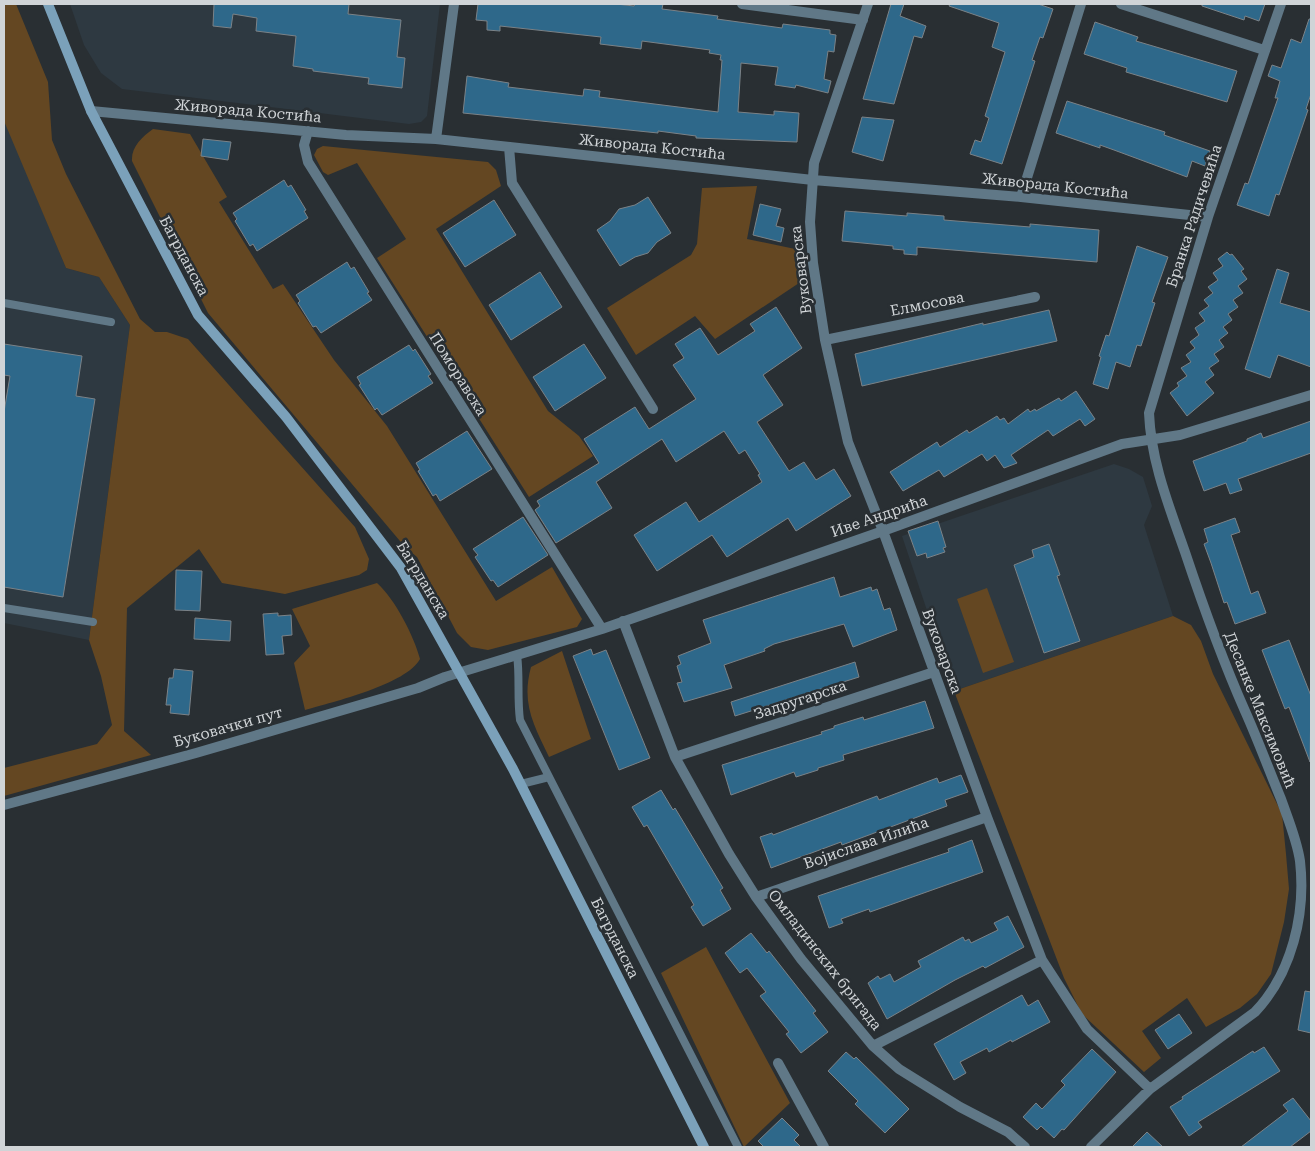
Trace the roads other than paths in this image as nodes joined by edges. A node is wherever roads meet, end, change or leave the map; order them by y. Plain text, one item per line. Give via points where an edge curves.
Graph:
1 (48, 4) edge
2 (454, 4) edge
3 (742, 4) edge
4 (868, 4) edge
5 (1081, 4) edge
6 (1121, 4) edge
7 (1281, 4) edge
8 (863, 20) junction
9 (1264, 50) junction
10 (91, 111) junction
11 (308, 131) junction
12 (436, 139) junction
13 (510, 147) junction
14 (813, 180) junction
15 (1021, 198) junction
16 (1208, 217) junction
17 (1035, 297) dead end
18 (4, 303) edge
19 (111, 322) dead end
20 (825, 340) junction
21 (1311, 395) edge
22 (653, 409) dead end
23 (1150, 441) junction
24 (883, 531) junction
25 (4, 608) edge
26 (623, 620) junction
27 (93, 622) dead end
28 (602, 629) junction
29 (517, 654) junction
30 (934, 672) junction
31 (459, 673) junction
32 (675, 757) junction
33 (549, 777) junction
34 (521, 784) junction
35 (4, 805) edge
36 (987, 817) junction
37 (756, 897) junction
38 (1042, 960) junction
39 (874, 1046) junction
40 (778, 1063) dead end
41 (1150, 1089) junction
42 (704, 1147) edge
43 (738, 1147) edge
44 (824, 1147) edge
45 (1025, 1147) edge
46 (1091, 1147) edge

1 - 10 main road, Багрданска
2 - 12 street
3 - 8 street
4 - 8 street, Вуковарска
5 - 15 street
6 - 9 street
7 - 9 street, Бранка Радичевића
8 - 14 street, Вуковарска via 814,163
9 - 16 street, Бранка Радичевића
10 - 11 street, Живорада Костића
10 - 31 main road, Багрданска via 198,314 286,417 395,558
11 - 12 street, Живорада Костића
11 - 28 street, Поморавска via 304,145 308,162
12 - 13 street, Живорада Костића
13 - 14 street, Живорада Костића
13 - 22 street via 512,183
14 - 15 street, Живорада Костића
14 - 20 street, Вуковарска via 810,222 813,263
15 - 16 street, Живорада Костића
16 - 23 street, Бранка Радичевића via 1148,413
17 - 20 street, Елмосова
18 - 19 lane
20 - 24 street, Вуковарска via 848,442
21 - 23 street, Иве Андрића
23 - 24 street, Иве Андрића via 1122,444
23 - 41 street, Десанке Максимовић via 1220,653 1260,744 1292,829 1300,860 1300,892 1298,924 1291,952 1266,1000 1255,1012
24 - 26 street, Иве Андрића
24 - 30 street, Вуковарска
25 - 27 lane
26 - 28 street, Иве Андрића
26 - 32 street, Омладинских бригада
28 - 29 street, Иве Андрића
29 - 31 street, Иве Андрића
29 - 33 lane via 520,720
30 - 32 street, Задругарска
30 - 36 street, Вуковарска
31 - 34 main road, Багрданска
31 - 35 street, Буковачки пут via 196,753
32 - 37 street, Омладинских бригада
33 - 34 lane
33 - 43 lane
34 - 42 main road, Багрданска
36 - 37 street, Војислава Илића
36 - 38 street, Вуковарска
37 - 39 street, Омладинских бригада via 801,959
38 - 39 street
38 - 41 street, Вуковарска via 1087,1029
39 - 45 street, Омладинских бригада via 900,1068 960,1107 1008,1132
40 - 44 street
41 - 46 street, Десанке Максимовић

